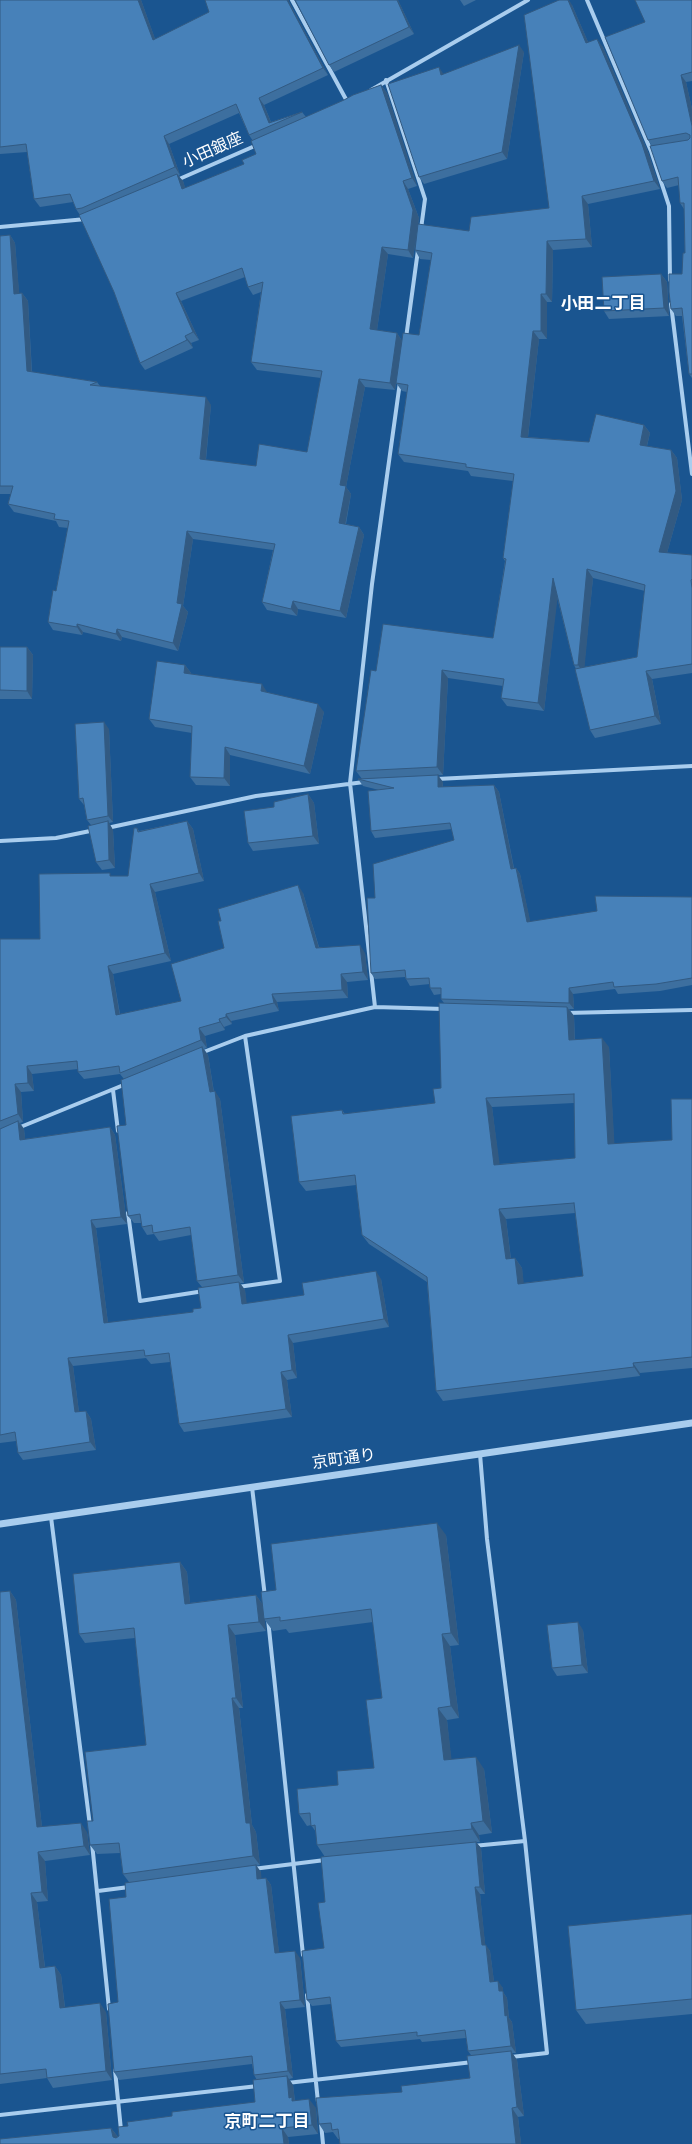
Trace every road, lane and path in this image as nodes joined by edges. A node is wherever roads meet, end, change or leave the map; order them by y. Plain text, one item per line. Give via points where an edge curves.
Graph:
1 (292, 0) edge
2 (528, 0) edge
3 (587, 0) edge
4 (386, 80) junction
5 (367, 92) edge
6 (355, 101) edge
7 (348, 105) junction
8 (341, 108) edge
9 (261, 143) edge
10 (658, 150) edge
11 (651, 151) junction
12 (174, 181) edge
13 (88, 219) edge
14 (0, 227) edge
15 (420, 238) edge
16 (419, 246) edge
17 (670, 285) edge
18 (671, 300) edge
19 (406, 340) edge
20 (401, 379) edge
21 (692, 474) edge
22 (692, 766) edge
23 (429, 779) edge
24 (366, 782) edge
25 (350, 783) junction
26 (0, 841) edge
27 (375, 1007) junction
28 (452, 1010) edge
29 (692, 1010) edge
30 (557, 1012) edge
31 (245, 1036) junction
32 (194, 1056) edge
33 (130, 1082) edge
34 (113, 1090) junction
35 (14, 1130) edge
36 (119, 1136) edge
37 (128, 1207) edge
38 (233, 1287) edge
39 (210, 1291) edge
40 (692, 1423) edge
41 (480, 1454) junction
42 (252, 1487) junction
43 (52, 1517) junction
44 (0, 1524) edge
45 (266, 1603) edge
46 (267, 1611) edge
47 (90, 1828) edge
48 (91, 1836) edge
49 (525, 1841) junction
50 (471, 1846) edge
51 (332, 1859) edge
52 (294, 1864) junction
53 (247, 1870) edge
54 (137, 1885) edge
55 (98, 1891) junction
56 (304, 1964) edge
57 (306, 1987) edge
58 (110, 2015) edge
59 (509, 2057) edge
60 (479, 2061) edge
61 (114, 2062) edge
62 (316, 2080) junction
63 (284, 2083) edge
64 (260, 2086) edge
65 (118, 2100) junction
66 (319, 2108) edge
67 (0, 2115) edge
68 (320, 2115) edge
69 (121, 2137) edge
70 (323, 2144) edge

1 - 7 street
2 - 4 street
3 - 11 street
4 - 5 street
4 - 15 street via 425,199
6 - 7 street
7 - 8 street
9 - 12 street, 小田銀座
10 - 11 street
11 - 17 street via 669,206
13 - 14 street
16 - 19 street
18 - 21 street
20 - 25 street via 372,584
22 - 23 street
24 - 25 street
25 - 26 street via 256,796 56,838
25 - 27 street
27 - 28 street
27 - 31 street
29 - 30 street
31 - 32 street
31 - 38 street via 280,1280
33 - 34 street
34 - 35 street
34 - 36 street
37 - 39 street via 140,1301
40 - 41 street, 京町通り
41 - 42 street, 京町通り
41 - 49 street via 487,1539
42 - 43 street, 京町通り
42 - 45 street
43 - 44 street, 京町通り
43 - 47 street
46 - 52 street
48 - 55 street
49 - 50 street
49 - 59 street via 547,2053
51 - 52 street
52 - 53 street
52 - 56 street
54 - 55 street
55 - 58 street
57 - 62 street
60 - 62 street
61 - 65 street
62 - 63 street
62 - 66 street
64 - 65 street
65 - 67 street
65 - 69 street
68 - 70 street

